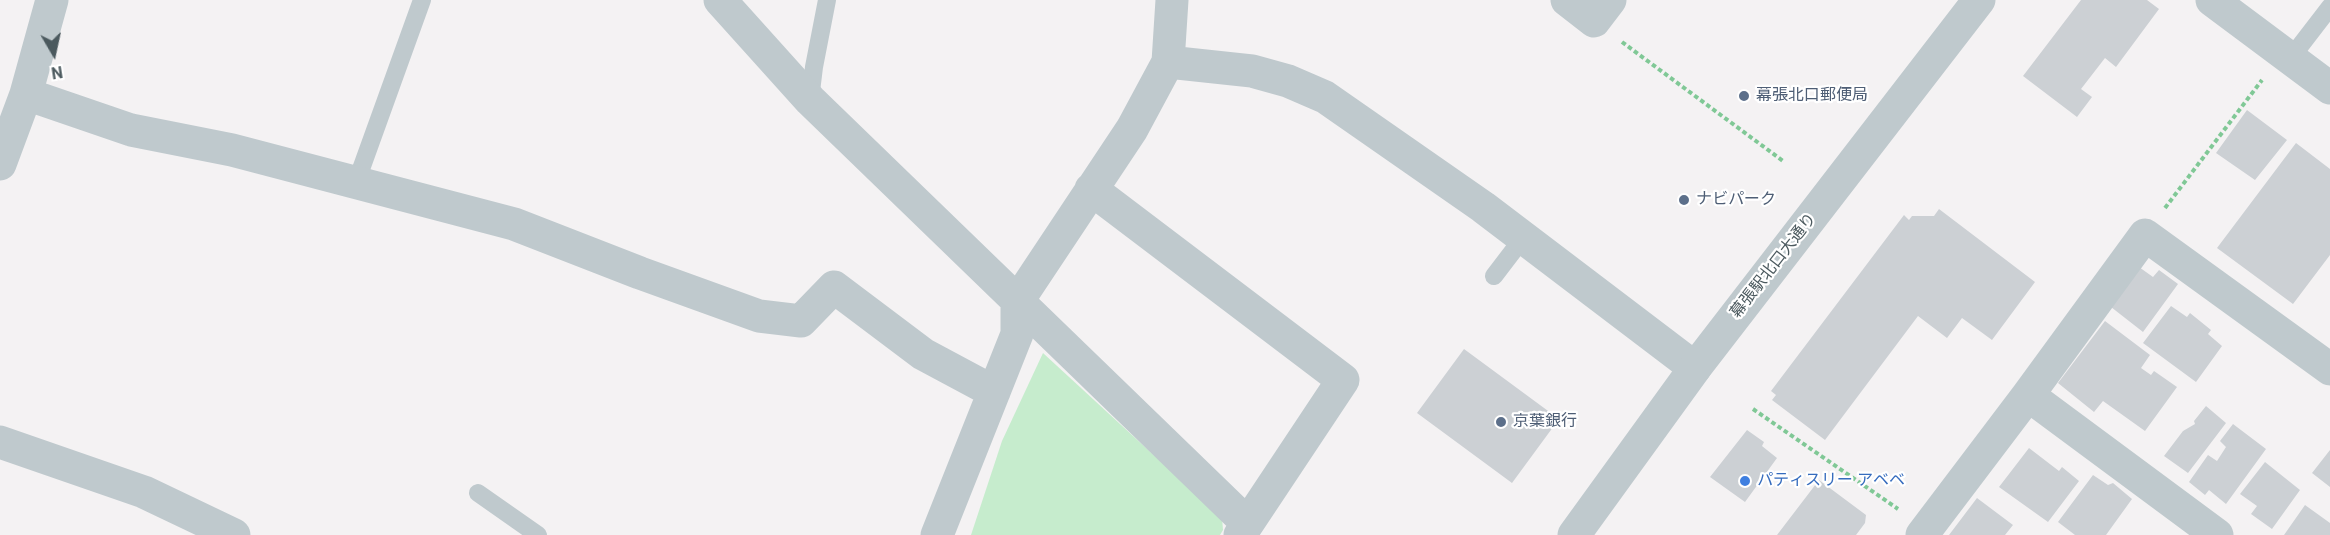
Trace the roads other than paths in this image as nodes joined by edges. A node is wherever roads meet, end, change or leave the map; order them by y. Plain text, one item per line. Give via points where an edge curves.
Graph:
1 (52, 0) edge
2 (422, 0) edge
3 (720, 0) edge
4 (827, 0) edge
5 (1172, 0) edge
6 (1567, 0) edge
7 (1979, 0) edge
8 (2212, 0) edge
9 (2330, 7) edge
10 (1602, 10) edge
11 (2286, 56) junction
12 (1168, 62) junction
13 (2330, 88) edge
14 (26, 94) junction
15 (810, 100) junction
16 (0, 164) edge
17 (356, 183) junction
18 (1091, 189) junction
19 (1524, 238) junction
20 (1494, 276) dead end
21 (1017, 302) junction
22 (1695, 368) junction
23 (2330, 369) edge
24 (994, 392) junction
25 (2028, 395) junction
26 (0, 442) edge
27 (478, 493) dead end
28 (1243, 529) edge
29 (1924, 532) edge
30 (234, 535) edge
31 (538, 535) edge
32 (937, 535) edge
33 (1574, 535) edge
34 (2217, 535) edge

1 - 14 street
2 - 17 lane
3 - 15 street
4 - 15 lane
5 - 12 street
6 - 10 street
7 - 22 street, 幕張駅北口大通り
8 - 11 street
9 - 11 lane
11 - 13 street
12 - 18 street via 1132,129
12 - 19 street via 1252,71 1316,93
14 - 16 street
14 - 17 street via 131,130 232,150
15 - 21 street
17 - 24 street via 514,224 759,316 801,321 834,287 923,354
18 - 21 street
18 - 28 street via 1343,380
19 - 20 lane
19 - 22 street
21 - 24 street via 1017,334
21 - 28 street
22 - 33 street, 幕張駅北口大通り
23 - 25 street via 2145,234
24 - 32 street
25 - 29 street
25 - 34 street
26 - 30 street via 144,492
27 - 31 lane

